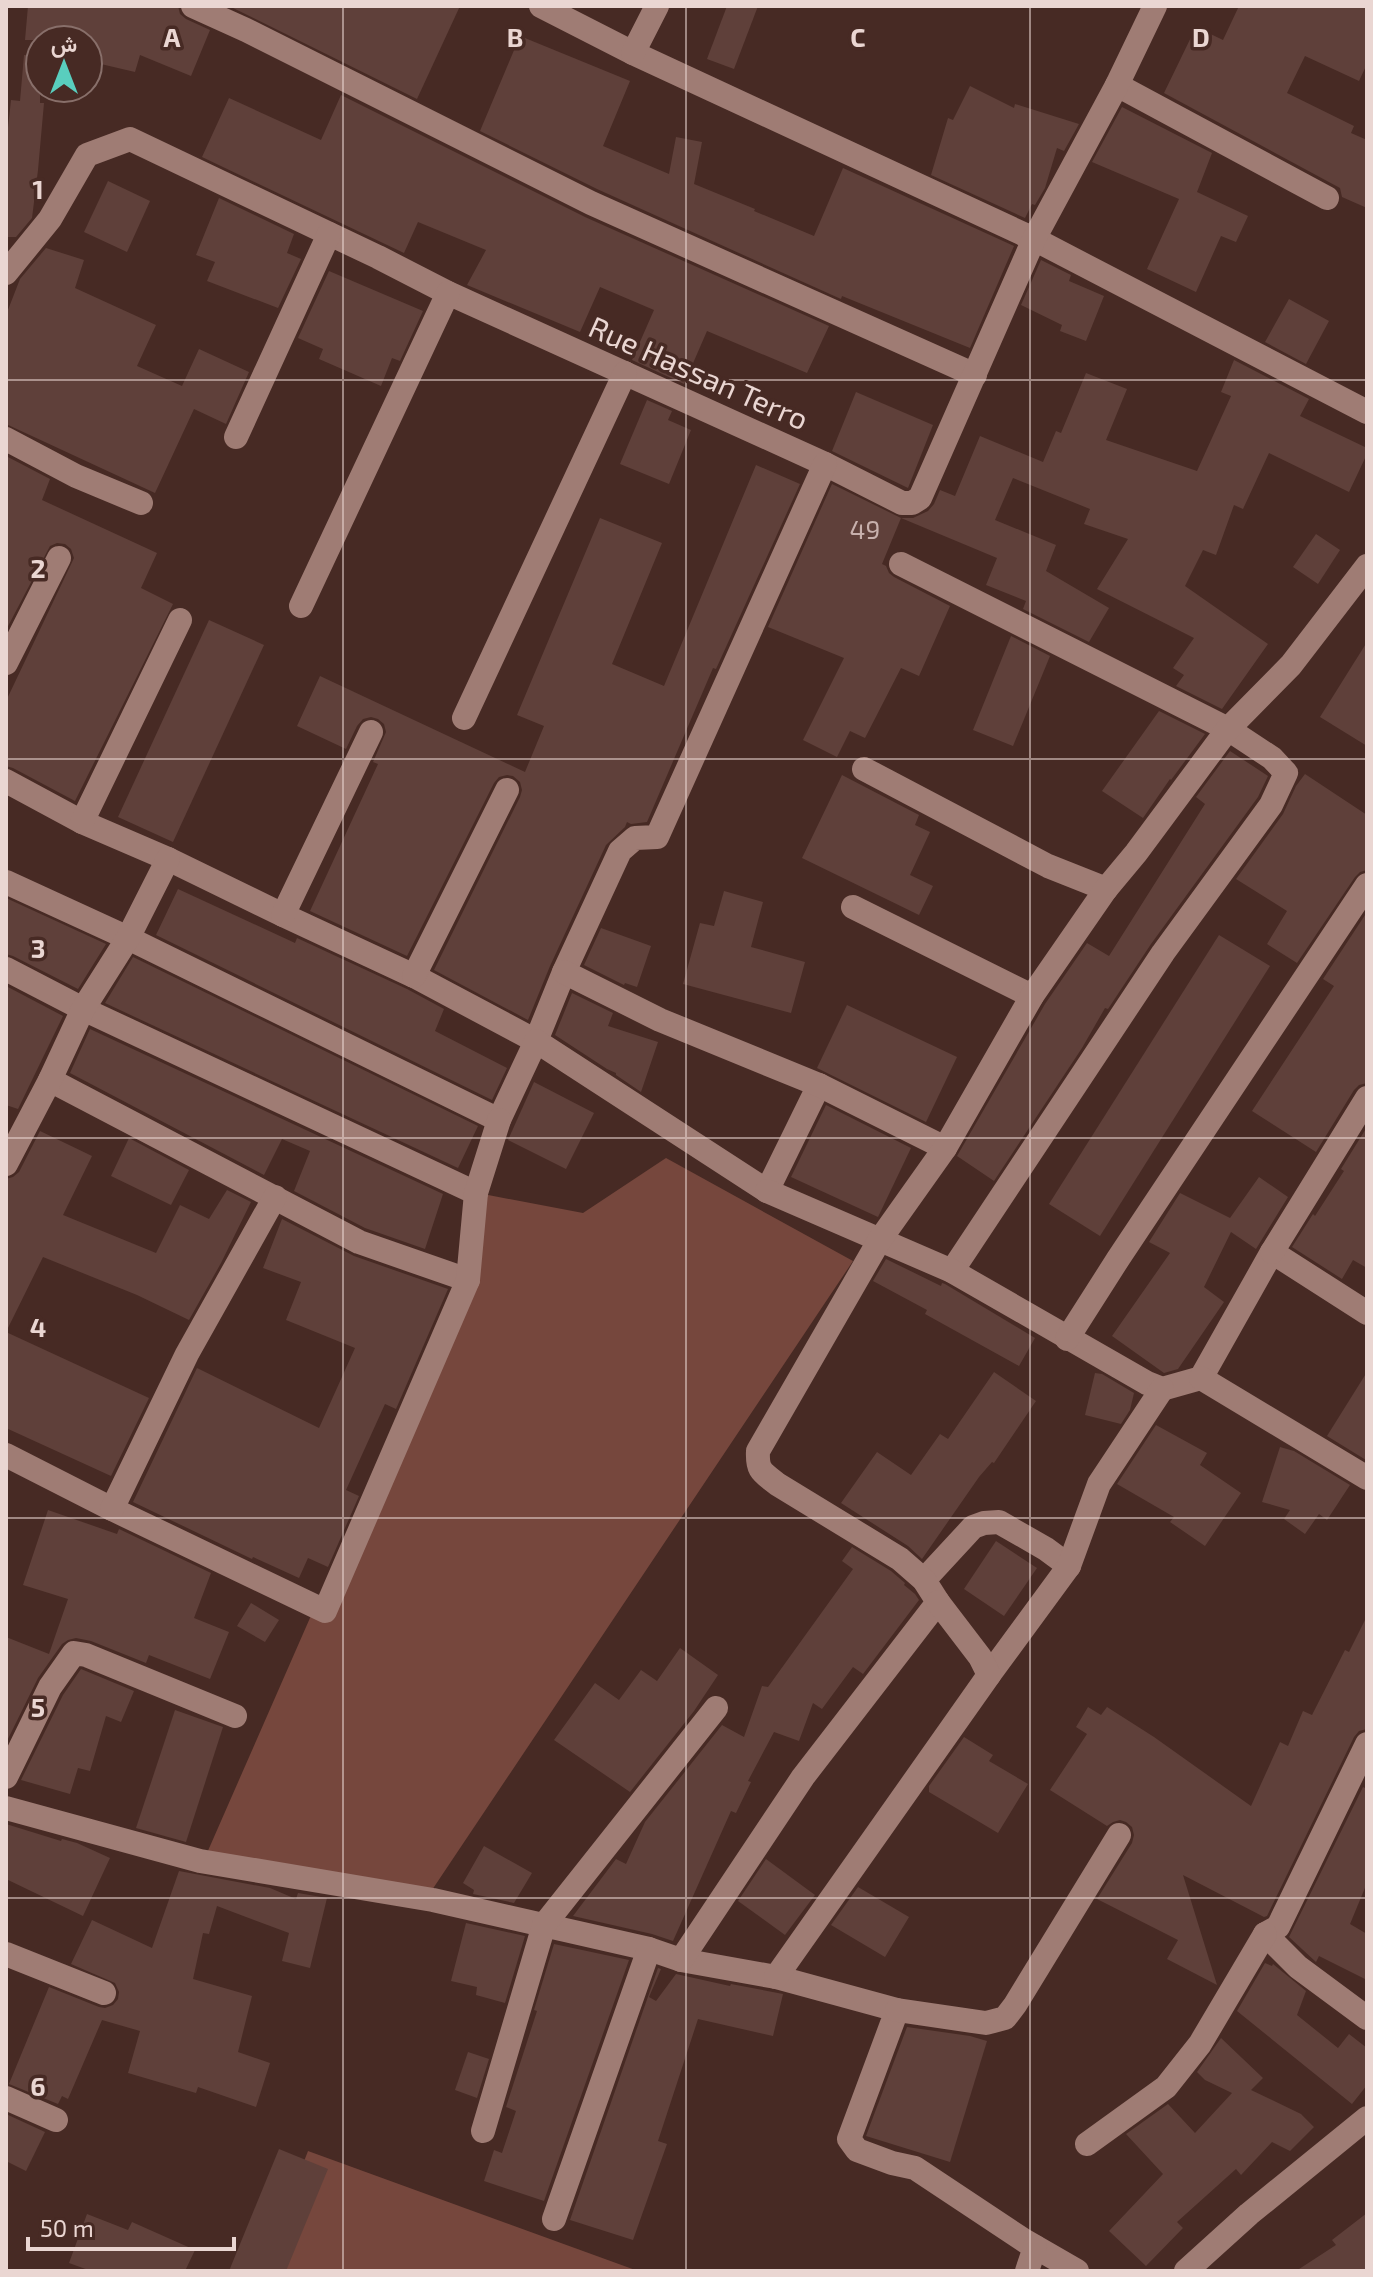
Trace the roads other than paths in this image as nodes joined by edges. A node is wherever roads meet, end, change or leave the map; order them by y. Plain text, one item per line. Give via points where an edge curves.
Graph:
1 (193, 6) edge
2 (541, 6) edge
3 (657, 6) edge
4 (1155, 6) edge
5 (633, 53) junction
6 (1117, 85) junction
7 (1327, 198) dead end
8 (329, 234) junction
9 (1034, 239) junction
10 (6, 273) edge
11 (448, 293) junction
12 (625, 373) junction
13 (975, 375) junction
14 (1367, 412) edge
15 (236, 437) dead end
16 (6, 439) edge
17 (825, 464) junction
18 (141, 503) dead end
19 (59, 558) dead end
20 (901, 564) dead end
21 (1367, 566) edge
22 (301, 606) dead end
23 (180, 620) dead end
24 (9, 648) edge
25 (464, 718) dead end
26 (1228, 729) junction
27 (371, 732) dead end
28 (864, 769) dead end
29 (6, 781) edge
30 (507, 790) dead end
31 (82, 822) junction
32 (168, 859) junction
33 (6, 882) edge
34 (1367, 885) edge
35 (1106, 889) junction
36 (853, 907) dead end
37 (283, 915) junction
38 (128, 938) junction
39 (6, 969) edge
40 (564, 972) junction
41 (414, 976) junction
42 (1032, 996) junction
43 (83, 1009) junction
44 (536, 1041) junction
45 (50, 1080) junction
46 (819, 1085) junction
47 (1367, 1098) edge
48 (499, 1120) junction
49 (945, 1148) junction
50 (6, 1164) edge
51 (767, 1191) junction
52 (476, 1193) junction
53 (275, 1197) junction
54 (879, 1241) junction
55 (1272, 1252) junction
56 (952, 1271) junction
57 (468, 1280) junction
58 (1367, 1313) edge
59 (1067, 1339) junction
60 (1201, 1378) junction
61 (1162, 1389) junction
62 (6, 1455) edge
63 (1367, 1478) edge
64 (112, 1509) junction
65 (1069, 1566) junction
66 (924, 1580) junction
67 (938, 1602) junction
68 (989, 1675) junction
69 (716, 1708) dead end
70 (235, 1716) dead end
71 (1367, 1744) edge
72 (6, 1777) edge
73 (6, 1808) edge
74 (1119, 1835) dead end
75 (544, 1925) junction
76 (1265, 1934) junction
77 (649, 1949) junction
78 (6, 1954) edge
79 (681, 1960) junction
80 (776, 1977) junction
81 (104, 1993) dead end
82 (897, 2010) junction
83 (1367, 2018) edge
84 (6, 2098) edge
85 (1367, 2118) edge
86 (56, 2120) dead end
87 (483, 2131) dead end
88 (1087, 2144) dead end
89 (554, 2219) dead end
90 (1035, 2247) junction
91 (1027, 2271) edge
92 (1077, 2271) edge
93 (1186, 2271) edge

1 - 13 street via 591,203
2 - 5 street
3 - 5 street
4 - 6 street, Rue Hassan Terro
5 - 9 street
6 - 7 street
6 - 9 street, Rue Hassan Terro
8 - 10 street, Rue Hassan Terro via 130,139 87,155 50,219
8 - 11 street, Rue Hassan Terro
8 - 15 street
9 - 13 street, Rue Hassan Terro
9 - 14 street
11 - 12 street, Rue Hassan Terro
11 - 22 street
12 - 17 street, Rue Hassan Terro
12 - 25 street
13 - 17 street, Rue Hassan Terro via 920,498 912,503 902,503
16 - 18 street
17 - 40 street via 657,837 635,838 620,851
19 - 24 street
20 - 26 street
21 - 26 street via 1291,665
23 - 31 street
26 - 35 street
26 - 56 street via 1286,773 1271,805 1163,953
27 - 37 street
28 - 35 street via 1048,866
29 - 31 street
30 - 41 street
31 - 32 street
32 - 37 street
32 - 38 street
33 - 38 street
34 - 59 street
35 - 42 street
36 - 42 street
37 - 41 street
38 - 43 street
38 - 48 street
39 - 43 street
40 - 44 street
40 - 46 street via 660,1020
41 - 44 street
42 - 49 street
43 - 45 street
43 - 52 street
44 - 48 street
44 - 51 street
45 - 50 street
45 - 53 street
46 - 49 street
46 - 51 street
47 - 55 street
48 - 52 street
49 - 54 street
51 - 54 street
52 - 57 street
53 - 57 street via 359,1242
53 - 64 street via 187,1354
54 - 56 street
54 - 66 street via 758,1451 757,1463 777,1484 900,1559
55 - 58 street
55 - 60 street
56 - 59 street
57 - 64 street via 325,1611
59 - 61 street
60 - 61 street
60 - 63 street
61 - 65 street via 1099,1484
62 - 64 street
65 - 66 street via 999,1522 984,1523 973,1527
65 - 68 street
66 - 67 street
67 - 68 street
67 - 79 street via 803,1777
68 - 80 street
69 - 75 street
70 - 72 street via 74,1653 50,1687
71 - 76 street via 1278,1927
73 - 75 street via 200,1861 433,1900
74 - 82 street via 1005,2018 986,2023
75 - 77 street
75 - 87 street
76 - 83 street via 1298,1967
76 - 88 street via 1200,2044 1166,2087
77 - 79 street
77 - 89 street
78 - 81 street
79 - 80 street
80 - 82 street
82 - 90 street via 849,2139 857,2150 915,2168
84 - 86 street
85 - 93 street
90 - 91 street
90 - 92 street

